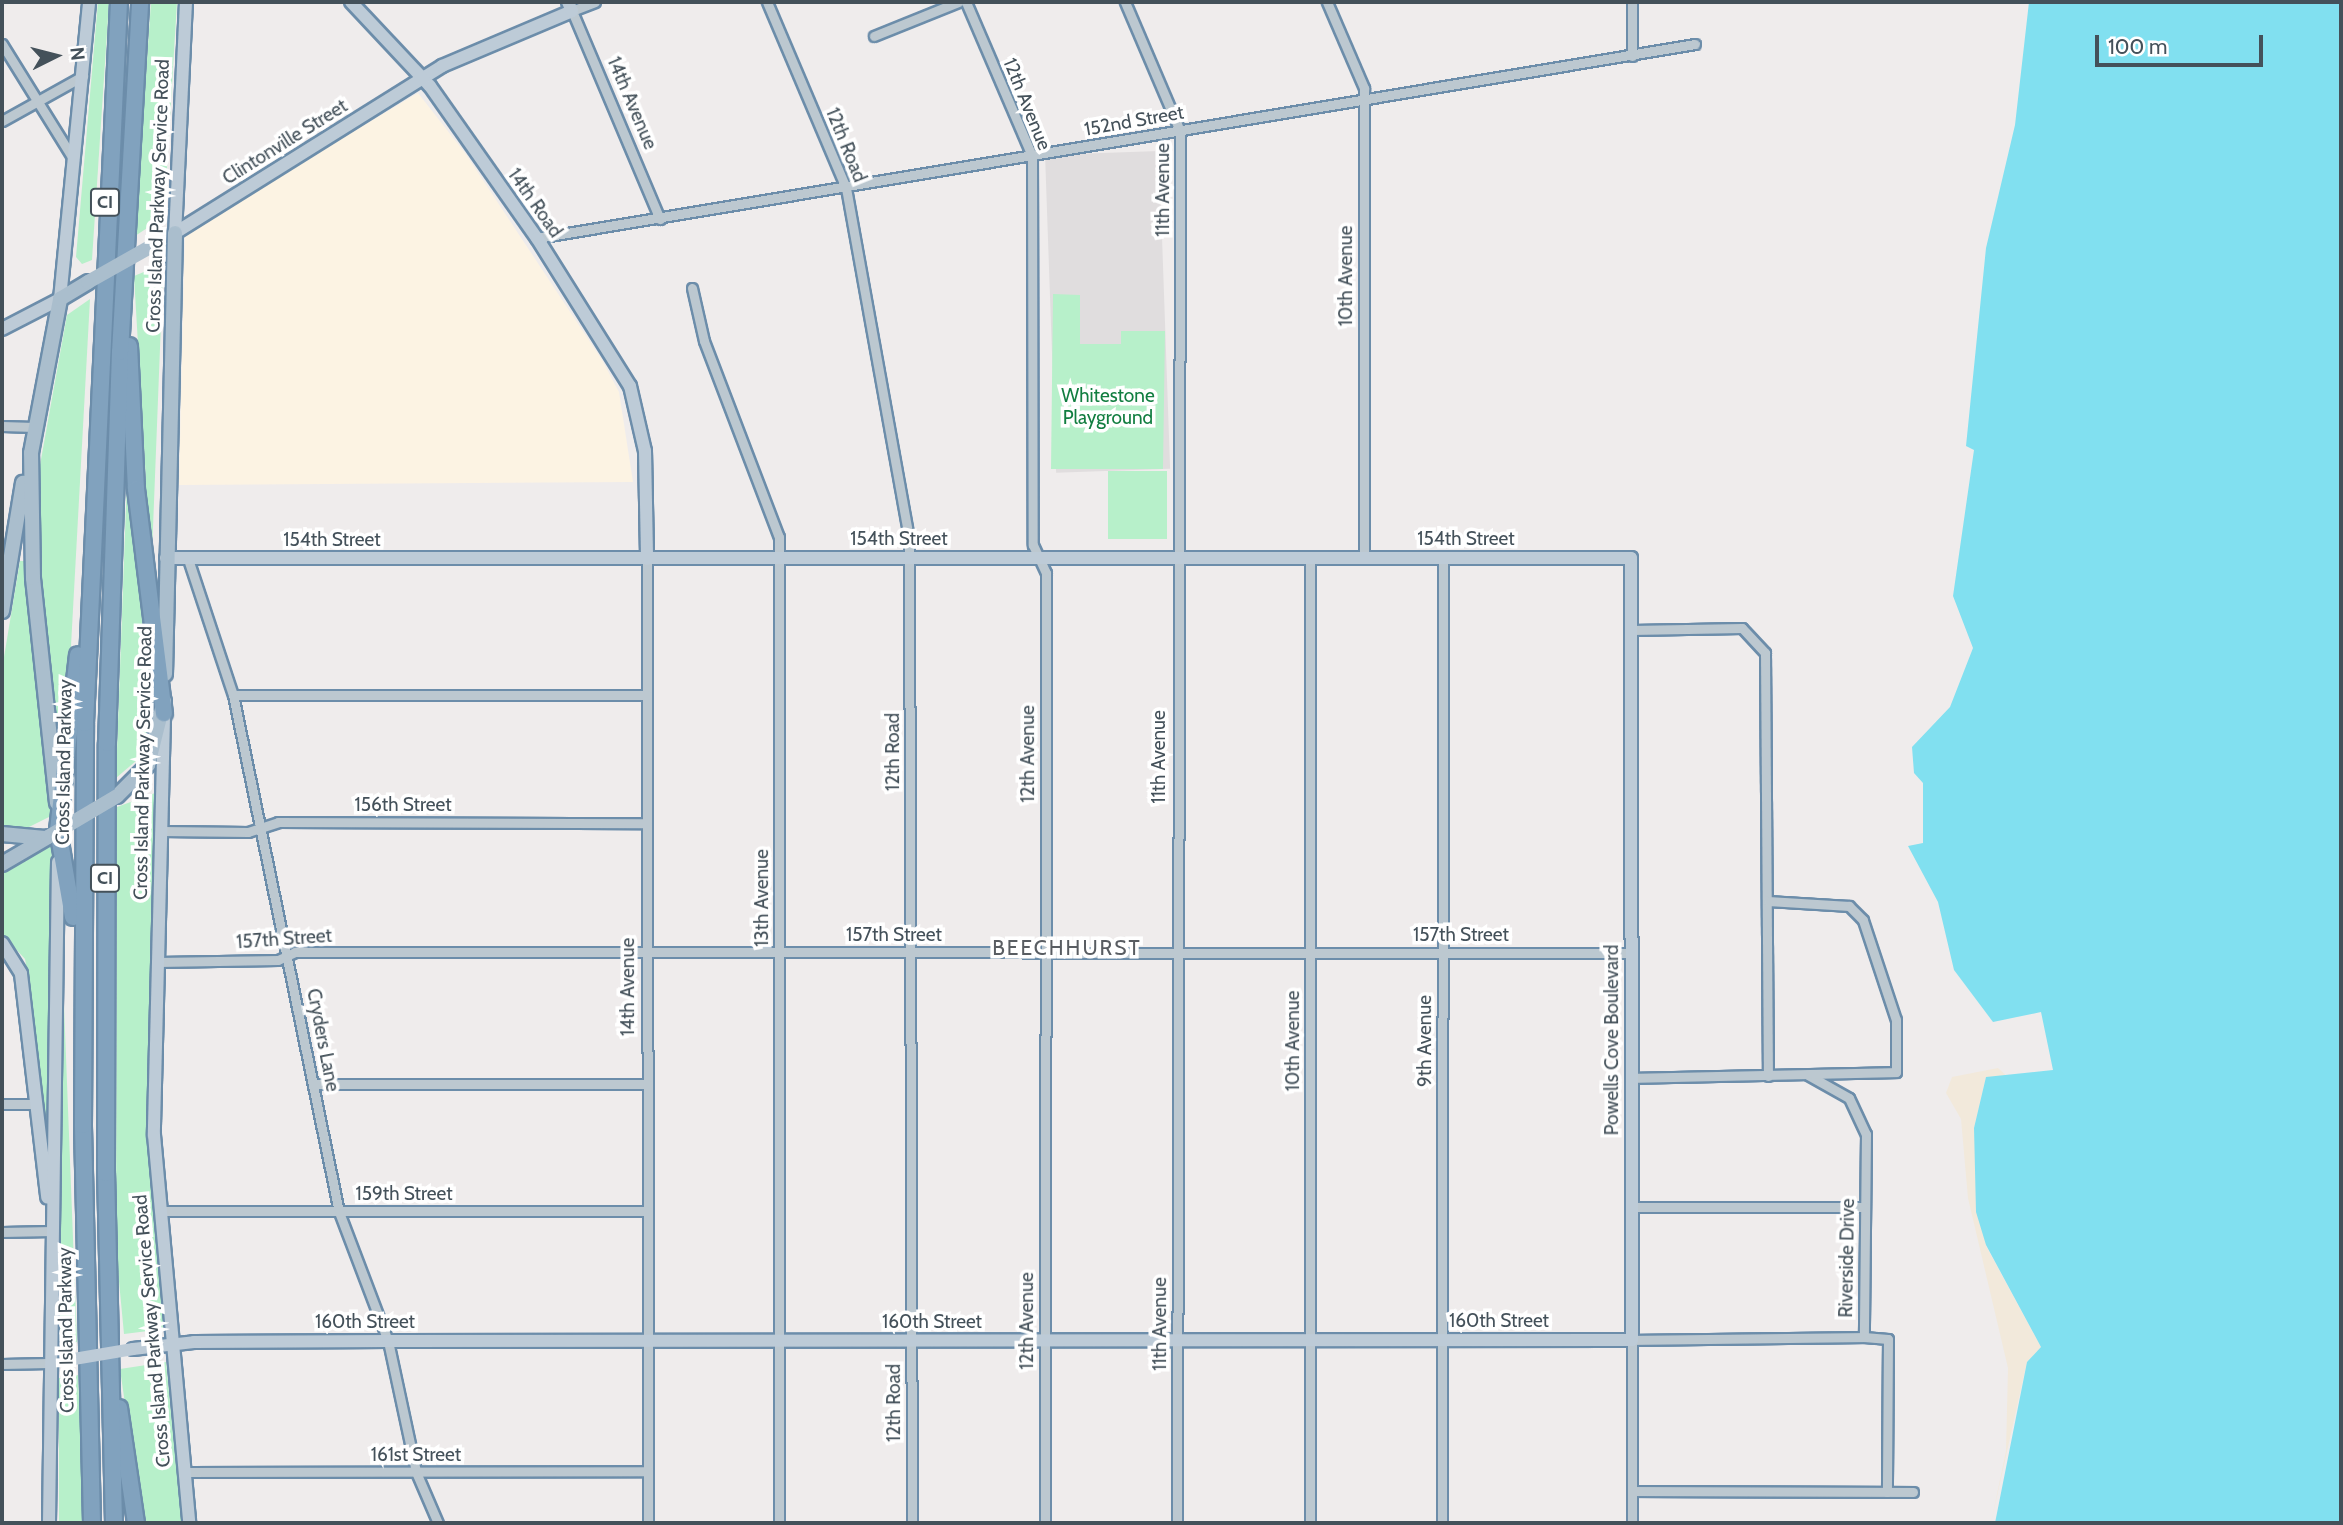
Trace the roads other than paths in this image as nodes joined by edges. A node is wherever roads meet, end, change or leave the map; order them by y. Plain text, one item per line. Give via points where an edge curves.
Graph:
1 (89, 2) edge
2 (118, 2) edge
3 (140, 2) edge
4 (351, 2) edge
5 (595, 2) edge
6 (767, 2) edge
7 (958, 2) edge
8 (966, 2) edge
9 (1125, 2) edge
10 (1327, 2) edge
11 (1632, 2) edge
12 (189, 4) edge
13 (570, 7) edge
14 (874, 36) dead end
15 (2, 44) edge
16 (1695, 44) dead end
17 (1632, 55) junction
18 (83, 76) junction
19 (421, 78) junction
20 (1364, 101) junction
21 (40, 103) junction
22 (2, 121) edge
23 (1180, 131) junction
24 (1032, 156) junction
25 (76, 165) junction
26 (846, 188) junction
27 (660, 219) junction
28 (175, 233) junction
29 (125, 234) junction
30 (537, 238) junction
31 (692, 288) dead end
32 (60, 299) junction
33 (2, 329) edge
34 (2, 426) edge
35 (34, 426) junction
36 (645, 451) joint
37 (166, 558) junction
38 (779, 558) junction
39 (1039, 558) junction
40 (1310, 558) junction
41 (1364, 558) junction
42 (1443, 558) junction
43 (1632, 558) joint
44 (188, 559) junction
45 (647, 559) junction
46 (910, 559) junction
47 (1180, 559) junction
48 (89, 562) junction
49 (2, 611) edge
50 (1632, 630) junction
51 (233, 695) junction
52 (647, 695) junction
53 (164, 713) junction
54 (647, 823) junction
55 (259, 827) junction
56 (161, 831) junction
57 (53, 833) junction
58 (2, 834) edge
59 (2, 864) edge
60 (1768, 901) junction
61 (2, 943) edge
62 (1310, 950) junction
63 (780, 952) junction
64 (647, 953) junction
65 (911, 953) junction
66 (1044, 953) junction
67 (1177, 953) junction
68 (1443, 953) junction
69 (1632, 953) junction
70 (288, 956) junction
71 (158, 962) junction
72 (1806, 1074) junction
73 (1768, 1076) junction
74 (1632, 1078) junction
75 (313, 1084) junction
76 (647, 1084) junction
77 (2, 1104) edge
78 (36, 1104) junction
79 (83, 1125) junction
80 (1632, 1207) junction
81 (1865, 1207) junction
82 (647, 1210) junction
83 (161, 1211) junction
84 (339, 1212) junction
85 (52, 1231) junction
86 (2, 1232) edge
87 (109, 1329) junction
88 (1864, 1337) junction
89 (388, 1340) junction
90 (647, 1340) junction
91 (1632, 1340) junction
92 (779, 1341) junction
93 (912, 1341) junction
94 (1044, 1341) junction
95 (1177, 1341) junction
96 (1310, 1341) junction
97 (1443, 1341) junction
98 (173, 1343) junction
99 (49, 1363) junction
100 (2, 1364) edge
101 (648, 1471) junction
102 (185, 1472) junction
103 (416, 1472) junction
104 (1632, 1491) junction
105 (1887, 1492) junction
106 (1913, 1492) dead end
107 (49, 1523) edge
108 (92, 1523) edge
109 (114, 1523) edge
110 (136, 1523) edge
111 (189, 1523) edge
112 (438, 1523) edge
113 (648, 1523) edge
114 (779, 1523) edge
115 (912, 1523) edge
116 (1045, 1523) edge
117 (1178, 1523) edge
118 (1310, 1523) edge
119 (1442, 1523) edge
120 (1632, 1523) edge

1 - 18 street
2 - 48 highway, Cross Island Parkway / CI
3 - 29 highway, CI
4 - 19 street, 14th Road
5 - 13 street, Clintonville Street
6 - 26 street, 12th Road
7 - 14 street
8 - 24 street, 12th Avenue
9 - 23 street, 11th Avenue
10 - 20 street, 10th Avenue
11 - 17 street
12 - 28 street, Cross Island Parkway Service Road
13 - 19 street, Clintonville Street
13 - 27 street, 14th Avenue
15 - 21 street
16 - 17 street, 152nd Street
17 - 20 street, 152nd Street
18 - 21 street
18 - 25 street
19 - 28 street, Clintonville Street
19 - 30 street, 14th Road
20 - 23 street, 152nd Street
20 - 41 street, 10th Avenue
21 - 22 street
21 - 25 street
23 - 24 street, 152nd Street
23 - 47 street, 11th Avenue
24 - 26 street, 152nd Street
24 - 39 street, 12th Avenue via 1033,545
25 - 32 street
26 - 27 street, 152nd Street
26 - 46 street, 12th Road
27 - 30 street, 152nd Street
28 - 32 main road, Clintonville Street, bridge
28 - 37 main road, Cross Island Parkway Service Road
29 - 53 highway via 134,462
29 - 87 highway, CI via 107,730
30 - 36 street, 14th Road via 630,386
31 - 38 street, 13th Avenue via 704,341 779,537
32 - 33 street, Clintonville Street
32 - 35 main road
34 - 35 street
35 - 49 main road
35 - 57 main road via 31,541
36 - 45 street, 14th Avenue
37 - 44 street, 154th Street
37 - 53 main road, Cross Island Parkway Service Road
38 - 45 street, 154th Street
38 - 46 street, 154th Street
38 - 63 street, 13th Avenue
39 - 46 street, 154th Street
39 - 47 street, 154th Street
39 - 66 street, 12th Avenue via 1046,573
40 - 41 street, 154th Street
40 - 47 street, 154th Street
40 - 62 street, 10th Avenue
41 - 42 street, 154th Street
42 - 43 street, 154th Street
42 - 68 street, 9th Avenue
43 - 50 street, Powells Cove Boulevard
44 - 45 street, 154th Street
44 - 51 street, Cryders Lane
45 - 52 street, 14th Avenue
46 - 65 street, 12th Road
47 - 67 street, 11th Avenue
48 - 57 highway
48 - 79 highway, Cross Island Parkway / CI
50 - 60 street via 1742,628 1765,653
50 - 69 street, Powells Cove Boulevard
51 - 52 street
51 - 55 street, Cryders Lane
52 - 54 street, 14th Avenue
53 - 56 street, Cross Island Parkway Service Road
53 - 57 main road, bridge via 145,769 117,796
54 - 55 street, 156th Street
54 - 64 street, 14th Avenue
55 - 56 street, 156th Street
55 - 70 street, Cryders Lane
56 - 71 street, Cross Island Parkway Service Road
57 - 58 main road
57 - 59 main road
57 - 79 highway via 72,892
57 - 85 street
60 - 72 street via 1849,906 1863,920 1896,1020 1896,1072
60 - 73 street
61 - 78 street via 20,969
62 - 67 street, 157th Street
62 - 68 street, 157th Street
62 - 96 street, 10th Avenue
63 - 64 street, 157th Street
63 - 65 street, 157th Street
63 - 92 street, 13th Avenue
64 - 70 street, 157th Street
64 - 76 street, 14th Avenue
65 - 66 street, 157th Street
65 - 93 street, 12th Road
66 - 67 street, 157th Street
66 - 94 street, 12th Avenue
67 - 95 street, 11th Avenue
68 - 69 street, 157th Street
68 - 97 street, 9th Avenue
69 - 74 street, Powells Cove Boulevard
70 - 71 street, 157th Street
70 - 75 street, Cryders Lane
71 - 83 street, Cross Island Parkway Service Road via 154,1135
72 - 73 street
72 - 81 street, Riverside Drive via 1849,1098 1860,1116
73 - 74 street
74 - 80 street, Powells Cove Boulevard
75 - 76 street
75 - 84 street, Cryders Lane
76 - 82 street, 14th Avenue
77 - 78 street
78 - 85 street
79 - 108 highway, Cross Island Parkway / CI
80 - 81 street
80 - 91 street, Powells Cove Boulevard
81 - 88 street, Riverside Drive
82 - 84 street, 159th Street
82 - 90 street, 14th Avenue
83 - 84 street, 159th Street
83 - 98 street, Cross Island Parkway Service Road
84 - 89 street, Cryders Lane
85 - 86 street
85 - 99 street
87 - 109 highway, CI
87 - 110 highway
88 - 91 street, 160th Street
88 - 105 street, Riverside Drive via 1888,1339
89 - 90 street, 160th Street
89 - 98 street, 160th Street
89 - 103 street, Cryders Lane
90 - 92 street, 160th Street
90 - 101 street, 14th Avenue
91 - 97 street, 160th Street
91 - 104 street, Powells Cove Boulevard
92 - 93 street, 160th Street
92 - 114 street, 13th Avenue
93 - 94 street, 160th Street
93 - 115 street, 12th Road
94 - 95 street, 160th Street
94 - 116 street, 12th Avenue
95 - 96 street, 160th Street
95 - 117 street, 11th Avenue
96 - 97 street, 160th Street
96 - 118 street, 10th Avenue
97 - 119 street, 9th Avenue
98 - 99 street, 160th Street, bridge
98 - 102 street, Cross Island Parkway Service Road
99 - 100 street, 160th Street
99 - 107 street
101 - 103 street, 161st Street
101 - 113 street, 14th Avenue
102 - 103 street, 161st Street
102 - 111 street, Cross Island Parkway Service Road
103 - 112 street, Cryders Lane
104 - 105 street
104 - 120 street, Powells Cove Boulevard
105 - 106 street

